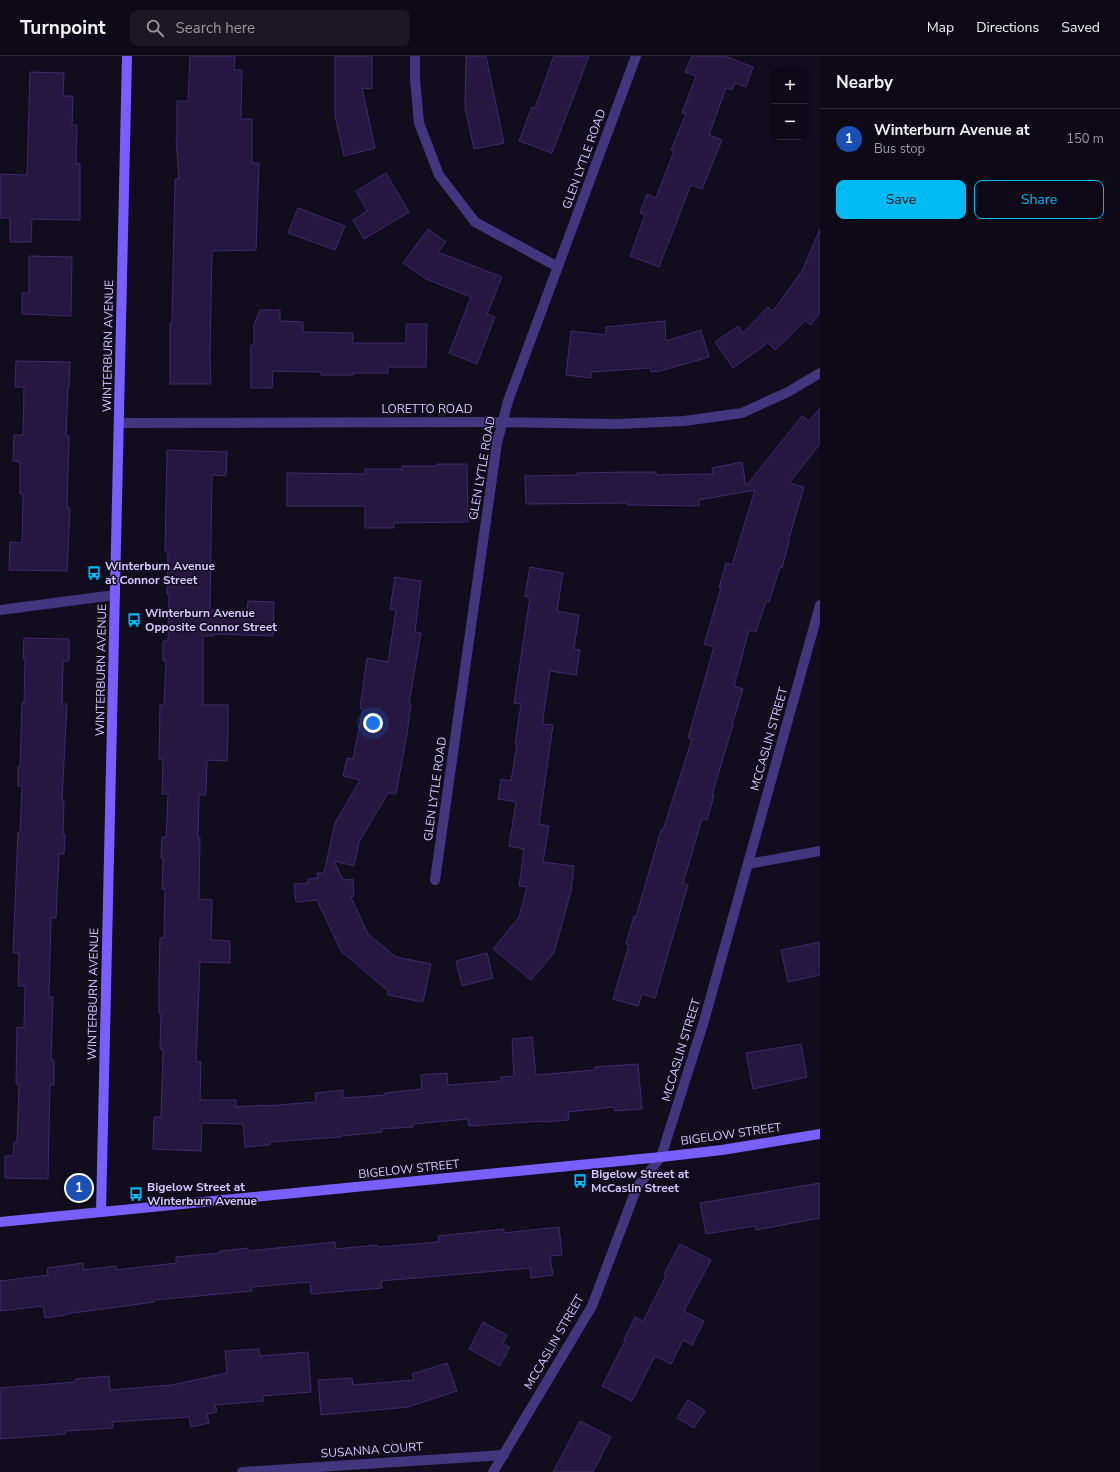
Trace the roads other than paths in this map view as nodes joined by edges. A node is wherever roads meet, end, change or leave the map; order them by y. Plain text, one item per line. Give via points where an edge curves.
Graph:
1 (127, 56) edge
2 (415, 56) edge
3 (636, 56) edge
4 (558, 266) junction
5 (820, 373) edge
6 (503, 422) junction
7 (120, 423) junction
8 (115, 595) junction
9 (820, 605) edge
10 (0, 610) edge
11 (820, 851) edge
12 (748, 864) junction
13 (435, 880) dead end
14 (820, 1134) edge
15 (661, 1157) junction
16 (101, 1212) junction
17 (0, 1222) edge
18 (504, 1455) junction
19 (242, 1472) edge
20 (494, 1472) edge

1 - 7 street, WINTERBURN AVENUE
2 - 4 street via 419,123 439,174 475,222
3 - 4 street, GLEN LYTLE ROAD
4 - 6 street, GLEN LYTLE ROAD via 508,401
5 - 6 street, LORETTO ROAD via 788,392 742,413 684,421 639,423
6 - 7 street, LORETTO ROAD
6 - 13 street, GLEN LYTLE ROAD via 497,447
7 - 8 street, WINTERBURN AVENUE
8 - 10 street
8 - 16 street, WINTERBURN AVENUE
9 - 12 street, MCCASLIN STREET
11 - 12 street
12 - 15 street, MCCASLIN STREET via 704,1021
14 - 15 street, BIGELOW STREET
15 - 16 street, BIGELOW STREET
15 - 18 street, MCCASLIN STREET via 637,1187 592,1306
16 - 17 street, BIGELOW STREET
18 - 19 street, SUSANNA COURT
18 - 20 street, MCCASLIN STREET

